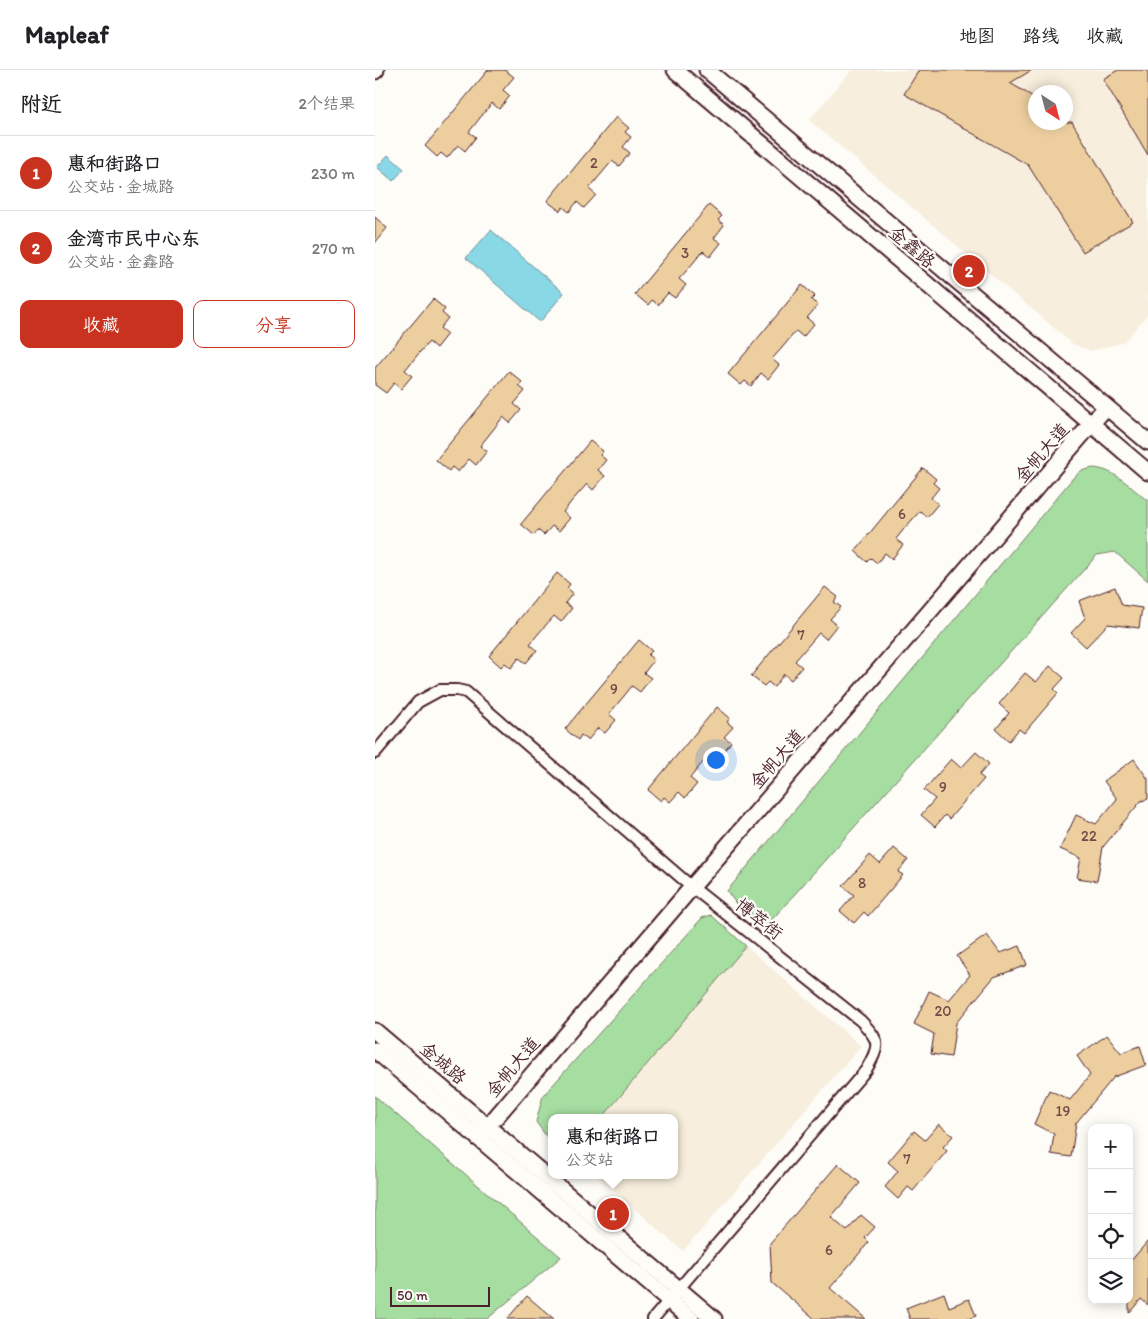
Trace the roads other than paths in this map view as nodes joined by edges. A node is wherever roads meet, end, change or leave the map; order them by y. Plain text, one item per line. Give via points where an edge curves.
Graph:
1 (675, 70) edge
2 (707, 70) edge
3 (1106, 407) junction
4 (1092, 424) junction
5 (1148, 442) edge
6 (1148, 472) edge
7 (375, 754) edge
8 (692, 887) junction
9 (375, 1031) edge
10 (375, 1050) edge
11 (488, 1126) junction
12 (478, 1138) junction
13 (548, 1177) edge
14 (550, 1179) edge
15 (679, 1288) junction
16 (669, 1300) junction
17 (653, 1319) edge
18 (691, 1319) edge
19 (714, 1319) edge

1 - 4 street, 金鑫路
2 - 3 street, 金鑫路
3 - 4 street, 金帆大道
3 - 5 street, 金鑫路
4 - 6 street, 金鑫路
4 - 8 street, 金帆大道
7 - 8 street, 博萃街 via 418,702 441,690 466,692
8 - 11 street, 金帆大道
8 - 15 street, 博萃街 via 861,1021 873,1034 877,1046 866,1070
9 - 11 street, 金城路
10 - 12 street, 金城路
11 - 12 street, 金帆大道
11 - 13 street, 金城路
12 - 16 street, 金城路
14 - 15 street, 金城路
15 - 16 street
15 - 19 street, 金城路
16 - 17 street
16 - 18 street, 金城路

